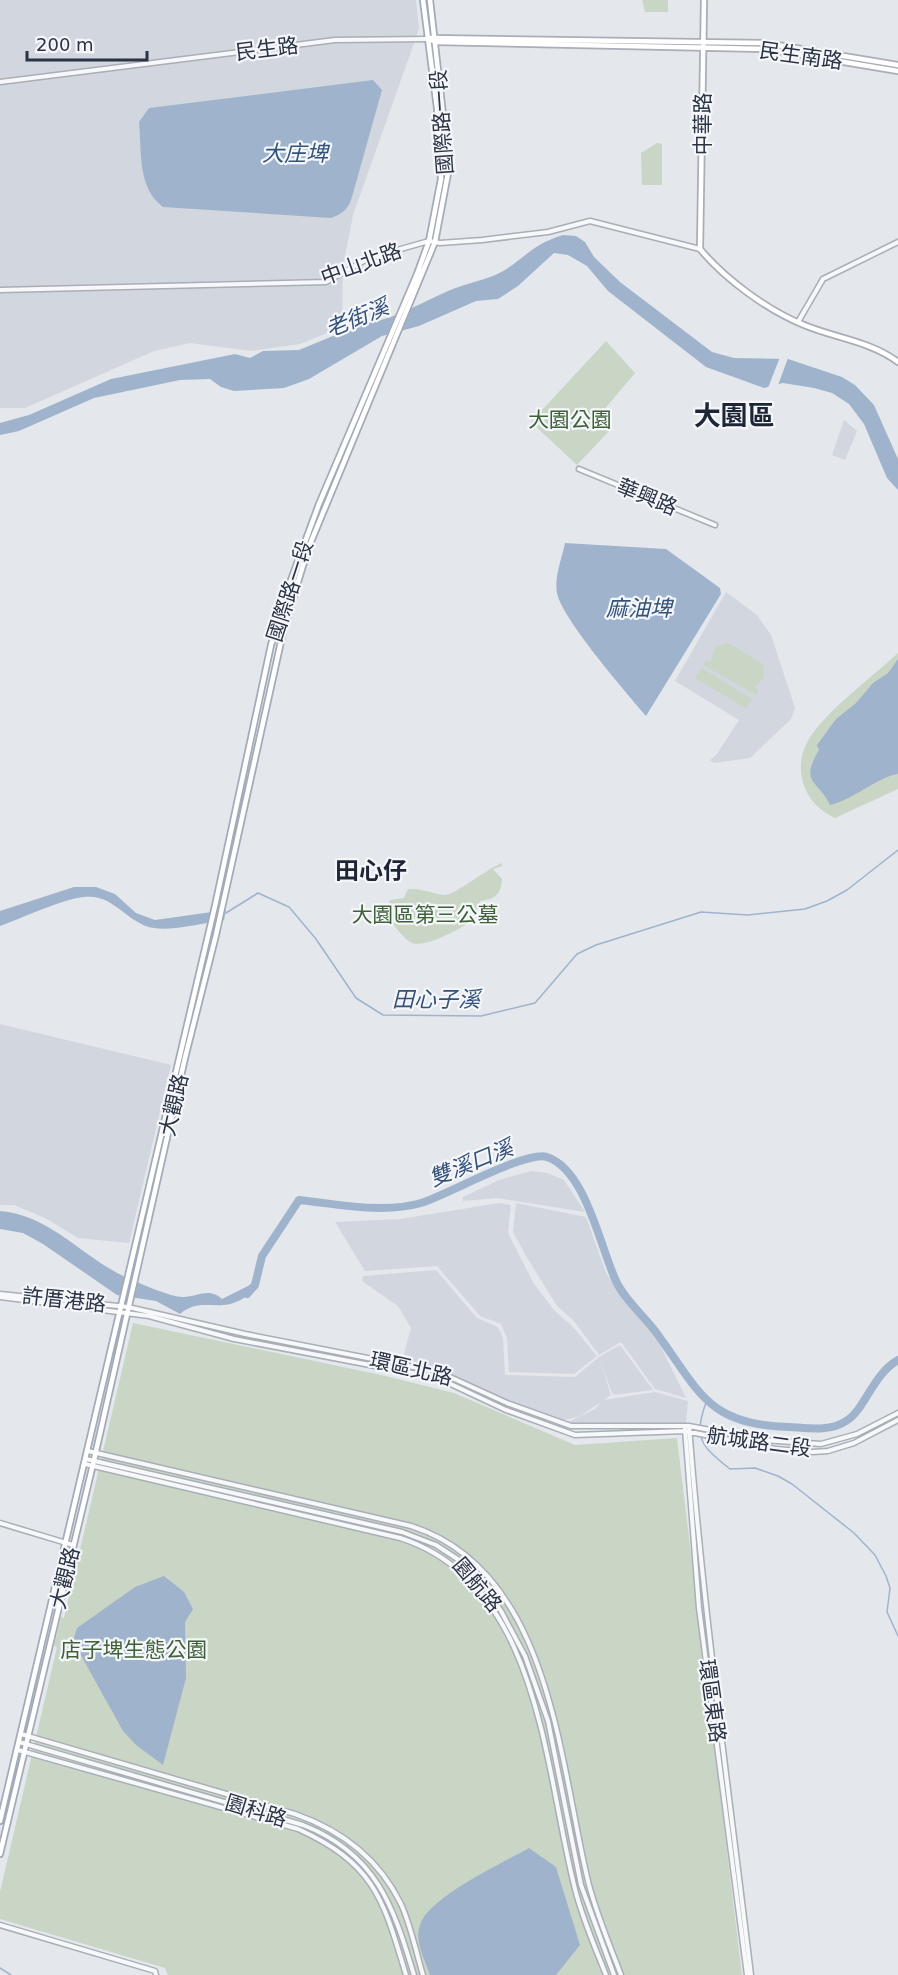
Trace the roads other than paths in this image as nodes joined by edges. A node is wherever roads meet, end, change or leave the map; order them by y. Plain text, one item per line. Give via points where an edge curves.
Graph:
1 (423, 0) edge
2 (430, 0) edge
3 (704, 0) edge
4 (428, 39) junction
5 (435, 39) junction
6 (703, 44) junction
7 (898, 65) edge
8 (898, 71) edge
9 (0, 82) edge
10 (429, 241) junction
11 (435, 242) junction
12 (898, 242) edge
13 (700, 249) junction
14 (0, 290) edge
15 (798, 322) junction
16 (388, 350) junction
17 (898, 362) edge
18 (579, 469) dead end
19 (715, 525) dead end
20 (260, 697) junction
21 (267, 699) junction
22 (223, 905) joint
23 (215, 906) joint
24 (133, 1276) junction
25 (0, 1296) edge
26 (125, 1306) junction
27 (898, 1413) edge
28 (898, 1420) edge
29 (687, 1429) junction
30 (88, 1451) junction
31 (96, 1453) junction
32 (86, 1461) junction
33 (93, 1463) junction
34 (0, 1523) edge
35 (66, 1543) junction
36 (74, 1545) junction
37 (21, 1734) junction
38 (27, 1736) junction
39 (19, 1742) junction
40 (26, 1744) junction
41 (18, 1750) junction
42 (24, 1752) junction
43 (0, 1821) edge
44 (0, 1854) edge
45 (0, 1925) edge
46 (156, 1975) edge
47 (406, 1975) edge
48 (414, 1975) edge
49 (423, 1975) edge
50 (606, 1975) edge
51 (614, 1975) edge
52 (621, 1975) edge
53 (747, 1975) edge
54 (752, 1975) edge

1 - 4 main road, 國際路一段
2 - 5 main road, 國際路一段
3 - 6 main road, 中華路
4 - 5 main road, 民生路
4 - 9 street, 民生路 via 335,40
4 - 10 main road, 國際路一段 via 441,179
5 - 6 main road, 民生路
5 - 11 main road, 國際路一段 via 449,168
6 - 7 main road, 民生南路 via 765,43
6 - 8 main road, 民生南路 via 766,48
6 - 13 main road, 中華路
10 - 11 street, 中山北路
10 - 14 street, 中山北路 via 369,258 326,282
10 - 16 main road, 國際路一段
11 - 13 street, 中山北路 via 548,232 590,221
11 - 16 main road, 國際路一段
12 - 15 street via 823,279
13 - 15 main road, 中山北路 via 745,288
15 - 17 main road, 中山北路 via 879,350
16 - 20 main road, 國際路一段 via 319,504 271,645
16 - 21 main road, 國際路一段 via 308,549
18 - 19 street, 華興路
20 - 21 main road
20 - 23 main road, 國際路一段
21 - 22 main road, 國際路一段
22 - 24 main road, 大觀路
23 - 24 main road, 大觀路
24 - 26 main road
25 - 26 street, 許厝港路
26 - 29 street, 環區北路 via 440,1372 507,1403 571,1426
26 - 29 street, 環區北路 via 234,1339 438,1378 506,1410 574,1435
26 - 30 main road, 大觀路
26 - 31 main road, 大觀路
27 - 29 street, 航城路二段 via 857,1434 821,1444
28 - 29 street, 航城路二段 via 854,1443 828,1451 775,1449
29 - 53 street, 環區東路 via 699,1608
29 - 54 street, 環區東路 via 711,1657
30 - 31 street
30 - 32 main road, 大觀路
31 - 33 main road, 大觀路
31 - 52 street via 411,1526 439,1537 472,1560 507,1605 536,1661 557,1725 589,1886
32 - 33 street
32 - 35 main road, 大觀路
33 - 36 main road, 大觀路
33 - 50 street via 400,1538 431,1550 466,1576 505,1630 531,1692 574,1888
33 - 51 street, 園航路 via 402,1532 436,1545 462,1562 501,1611 525,1656 548,1721 581,1885
34 - 35 street
35 - 36 street
35 - 37 main road, 大觀路
36 - 38 main road, 大觀路
37 - 38 street
37 - 39 main road, 大觀路
38 - 40 main road, 大觀路
38 - 49 street via 333,1828 361,1851 388,1882 401,1905
39 - 40 street, 園科路
39 - 41 main road, 大觀路
40 - 42 main road, 大觀路
40 - 48 street, 園科路 via 303,1825 331,1837 365,1866 384,1890
41 - 42 street
41 - 43 main road, 大觀路
42 - 44 main road, 大觀路
42 - 47 street via 298,1829 329,1844 353,1862 377,1892 387,1911
45 - 46 street via 155,1971

